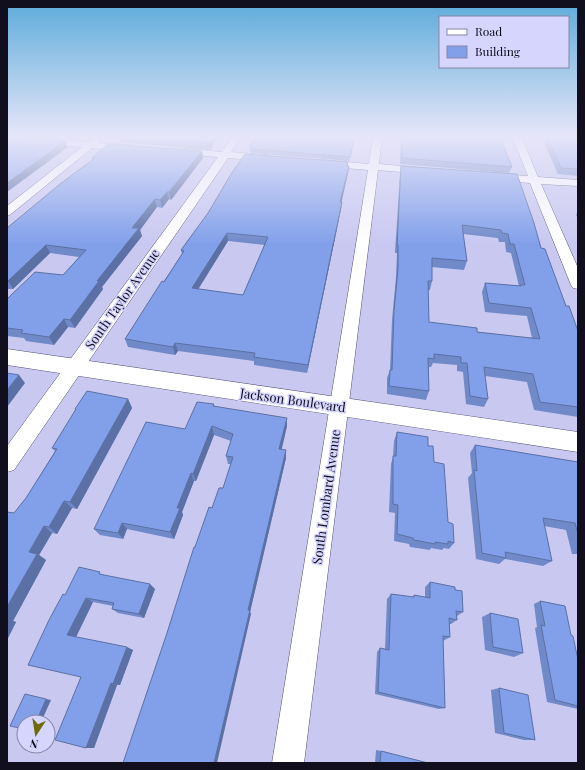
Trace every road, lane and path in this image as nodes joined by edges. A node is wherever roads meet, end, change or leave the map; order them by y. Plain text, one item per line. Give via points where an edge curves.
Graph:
1 (56, 172) edge
2 (212, 172) edge
3 (373, 172) edge
4 (532, 172) edge
5 (485, 176) edge
6 (535, 180) junction
7 (578, 183) edge
8 (7, 212) edge
9 (578, 285) edge
10 (7, 357) edge
11 (74, 368) junction
12 (339, 406) junction
13 (578, 442) edge
14 (7, 463) edge
15 (288, 763) edge

1 - 8 street
2 - 11 street, South Taylor Avenue
3 - 12 street, South Lombard Avenue
4 - 6 street
5 - 6 street
6 - 7 street
6 - 9 street
10 - 11 street, Jackson Boulevard
11 - 12 street, Jackson Boulevard
11 - 14 street, South Taylor Avenue
12 - 13 street, Jackson Boulevard
12 - 15 street, South Lombard Avenue

